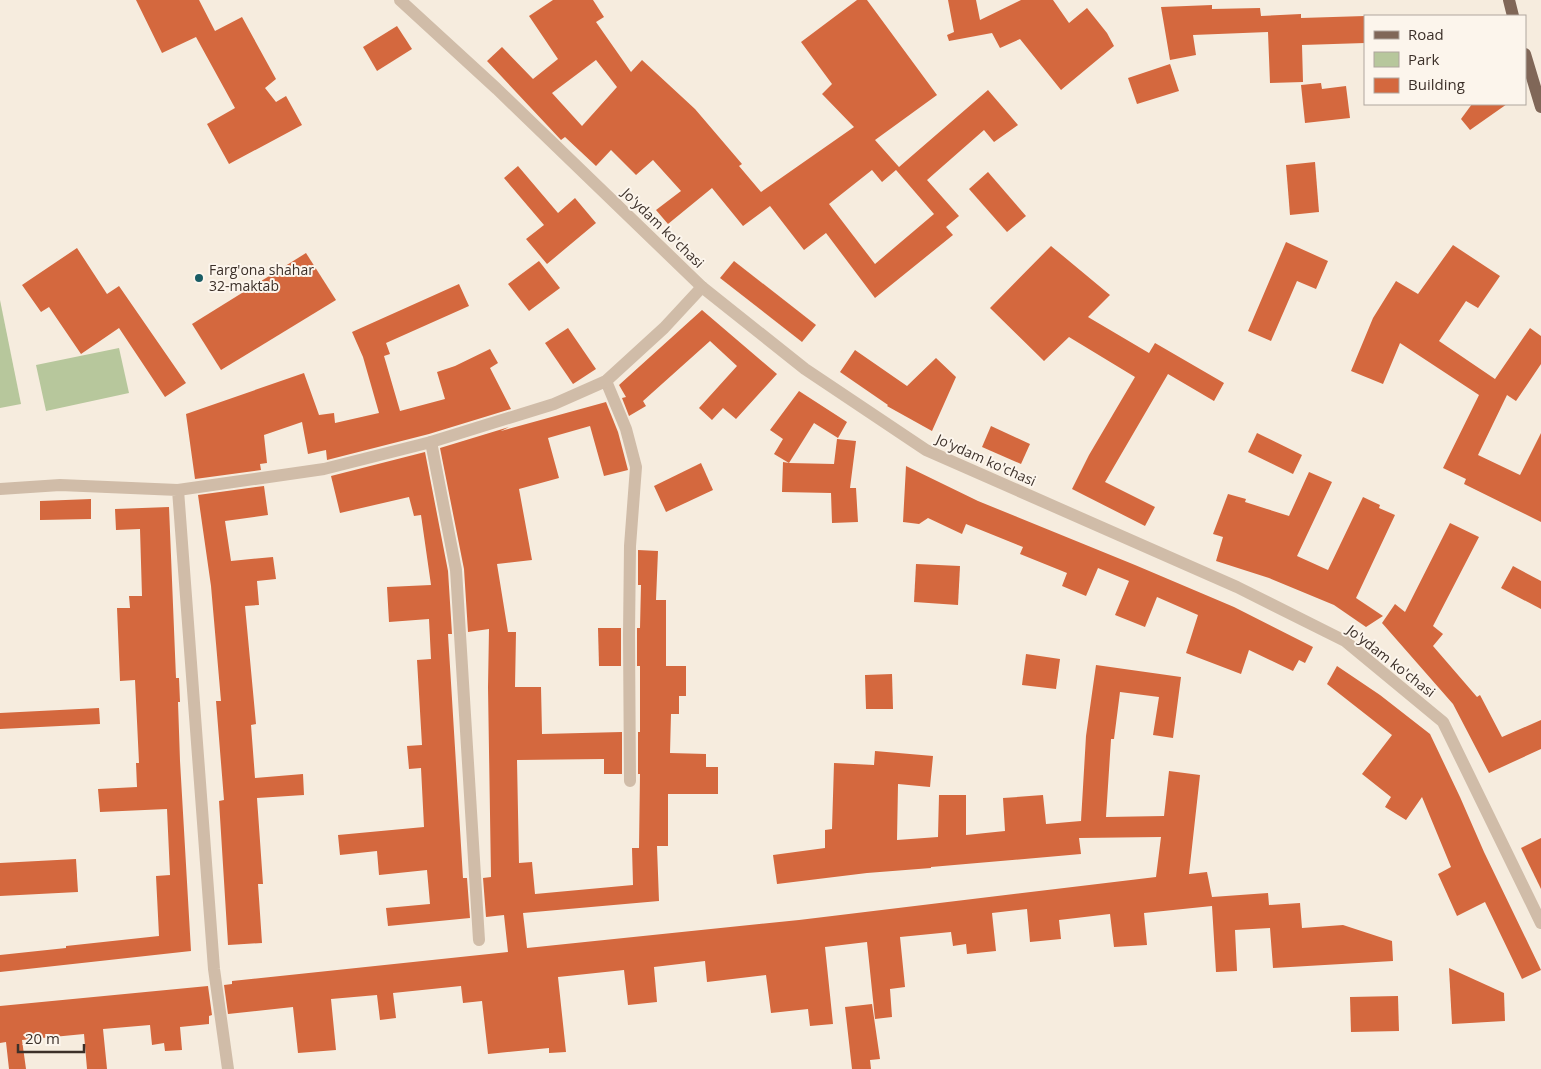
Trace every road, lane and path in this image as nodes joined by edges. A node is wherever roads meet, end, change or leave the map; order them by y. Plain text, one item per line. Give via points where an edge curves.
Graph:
1 (400, 0) edge
2 (1509, 0) edge
3 (1514, 15) edge
4 (1526, 57) edge
5 (1541, 107) edge
6 (702, 287) junction
7 (606, 381) junction
8 (431, 442) junction
9 (0, 489) edge
10 (178, 490) junction
11 (630, 781) dead end
12 (1541, 923) edge
13 (479, 940) dead end
14 (228, 1069) edge

1 - 6 street, Jo'ydam ko'chasi
2 - 3 main road
4 - 5 main road
6 - 7 street via 664,328
6 - 12 street, Jo'ydam ko'chasi via 804,369 926,450 1237,587 1345,641 1443,722
7 - 8 street via 554,404
7 - 11 street via 626,429 636,467 630,546
8 - 10 street via 324,469
8 - 13 street via 456,570
9 - 10 street via 60,485
10 - 14 street via 214,969

